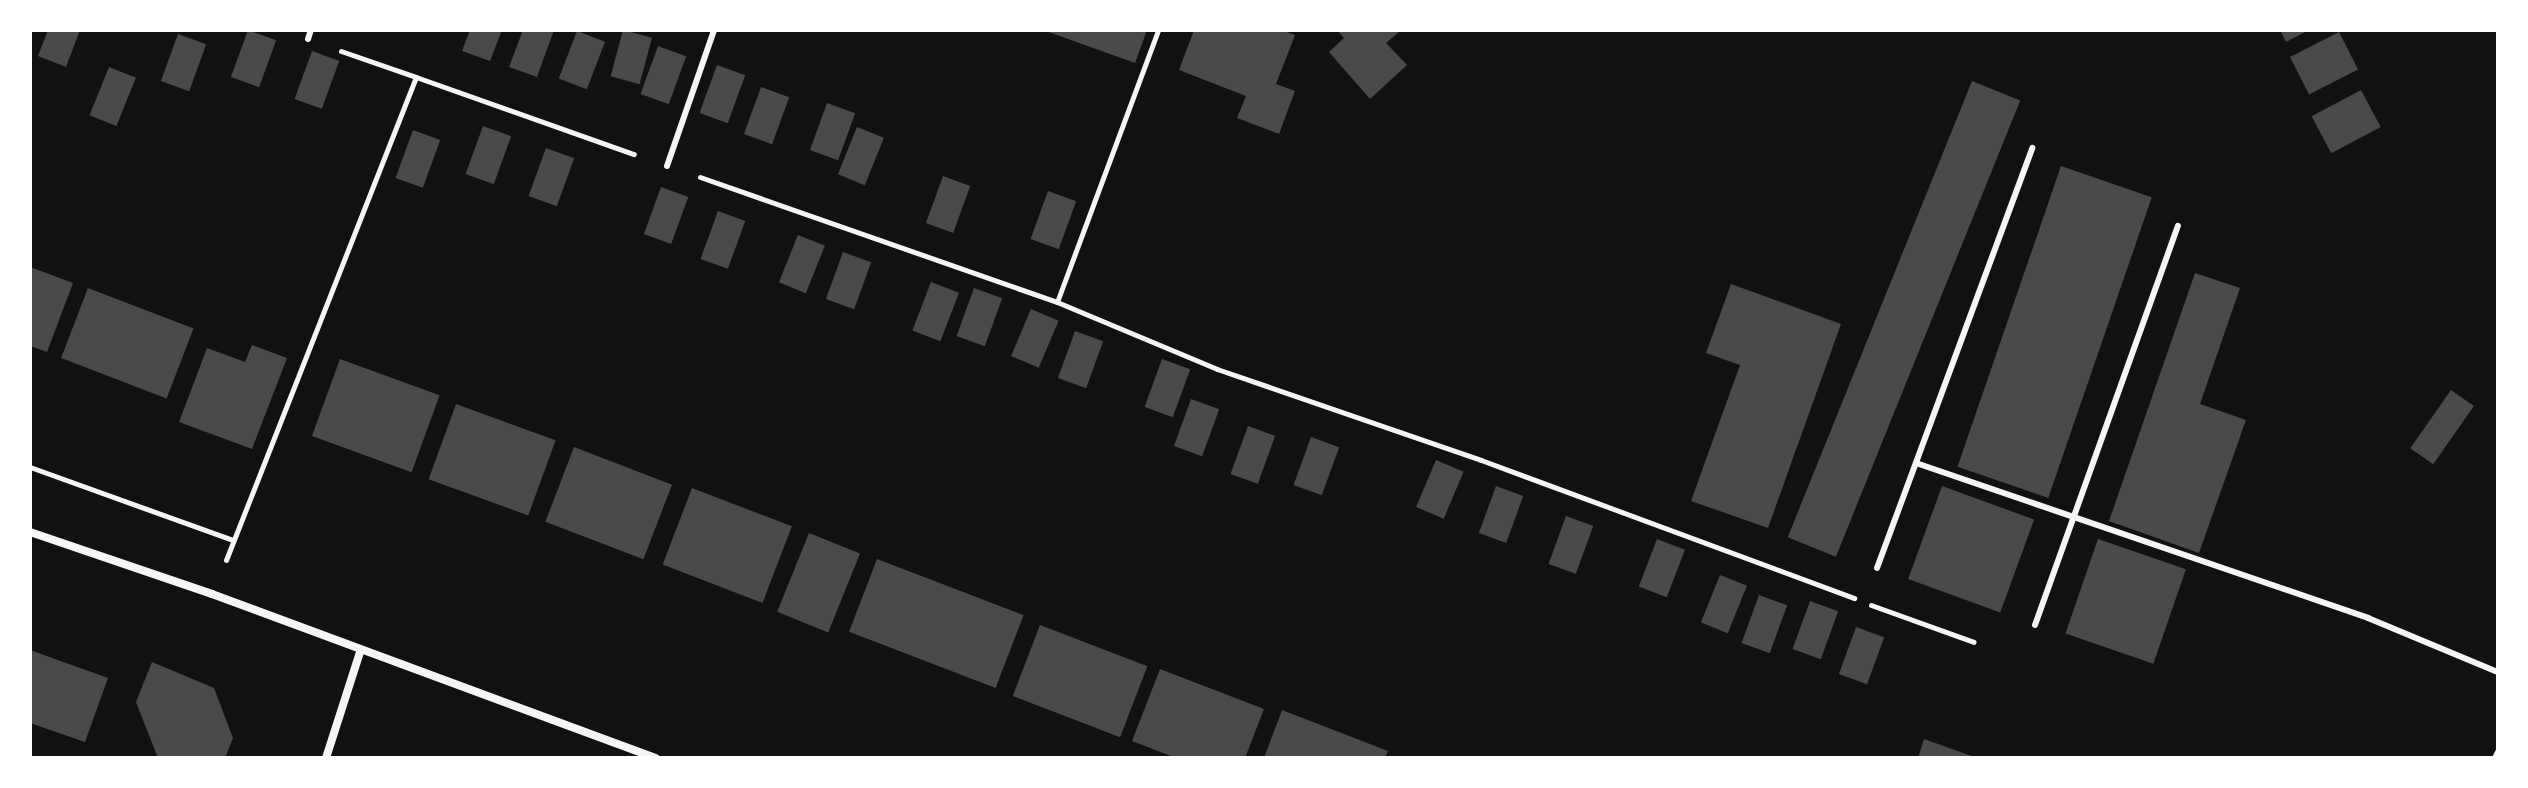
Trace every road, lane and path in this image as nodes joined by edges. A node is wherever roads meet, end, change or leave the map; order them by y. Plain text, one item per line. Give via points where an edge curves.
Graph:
1 (311, 30) edge
2 (714, 30) edge
3 (1158, 30) edge
4 (308, 39) joint
5 (416, 77) junction
6 (2032, 148) dead end
7 (667, 166) junction
8 (2178, 226) dead end
9 (1057, 302) junction
10 (1916, 463) junction
11 (30, 467) edge
12 (2073, 517) junction
13 (30, 532) edge
14 (233, 540) junction
15 (1877, 568) dead end
16 (212, 594) junction
17 (2035, 625) dead end
18 (1974, 642) dead end
19 (361, 649) junction
20 (2498, 672) edge
21 (2498, 752) edge
22 (326, 758) edge
23 (656, 758) edge
24 (2495, 758) edge

1 - 4 lane
2 - 7 lane
3 - 9 path
4 - 5 path
5 - 7 path
5 - 14 path
6 - 10 lane
7 - 9 path
8 - 12 lane
9 - 18 path via 1217,369
10 - 12 lane
10 - 15 lane
11 - 14 path
12 - 17 lane
12 - 20 lane via 2368,618
13 - 16 street
14 - 16 path
16 - 19 street
19 - 22 street
19 - 23 street
21 - 24 lane

